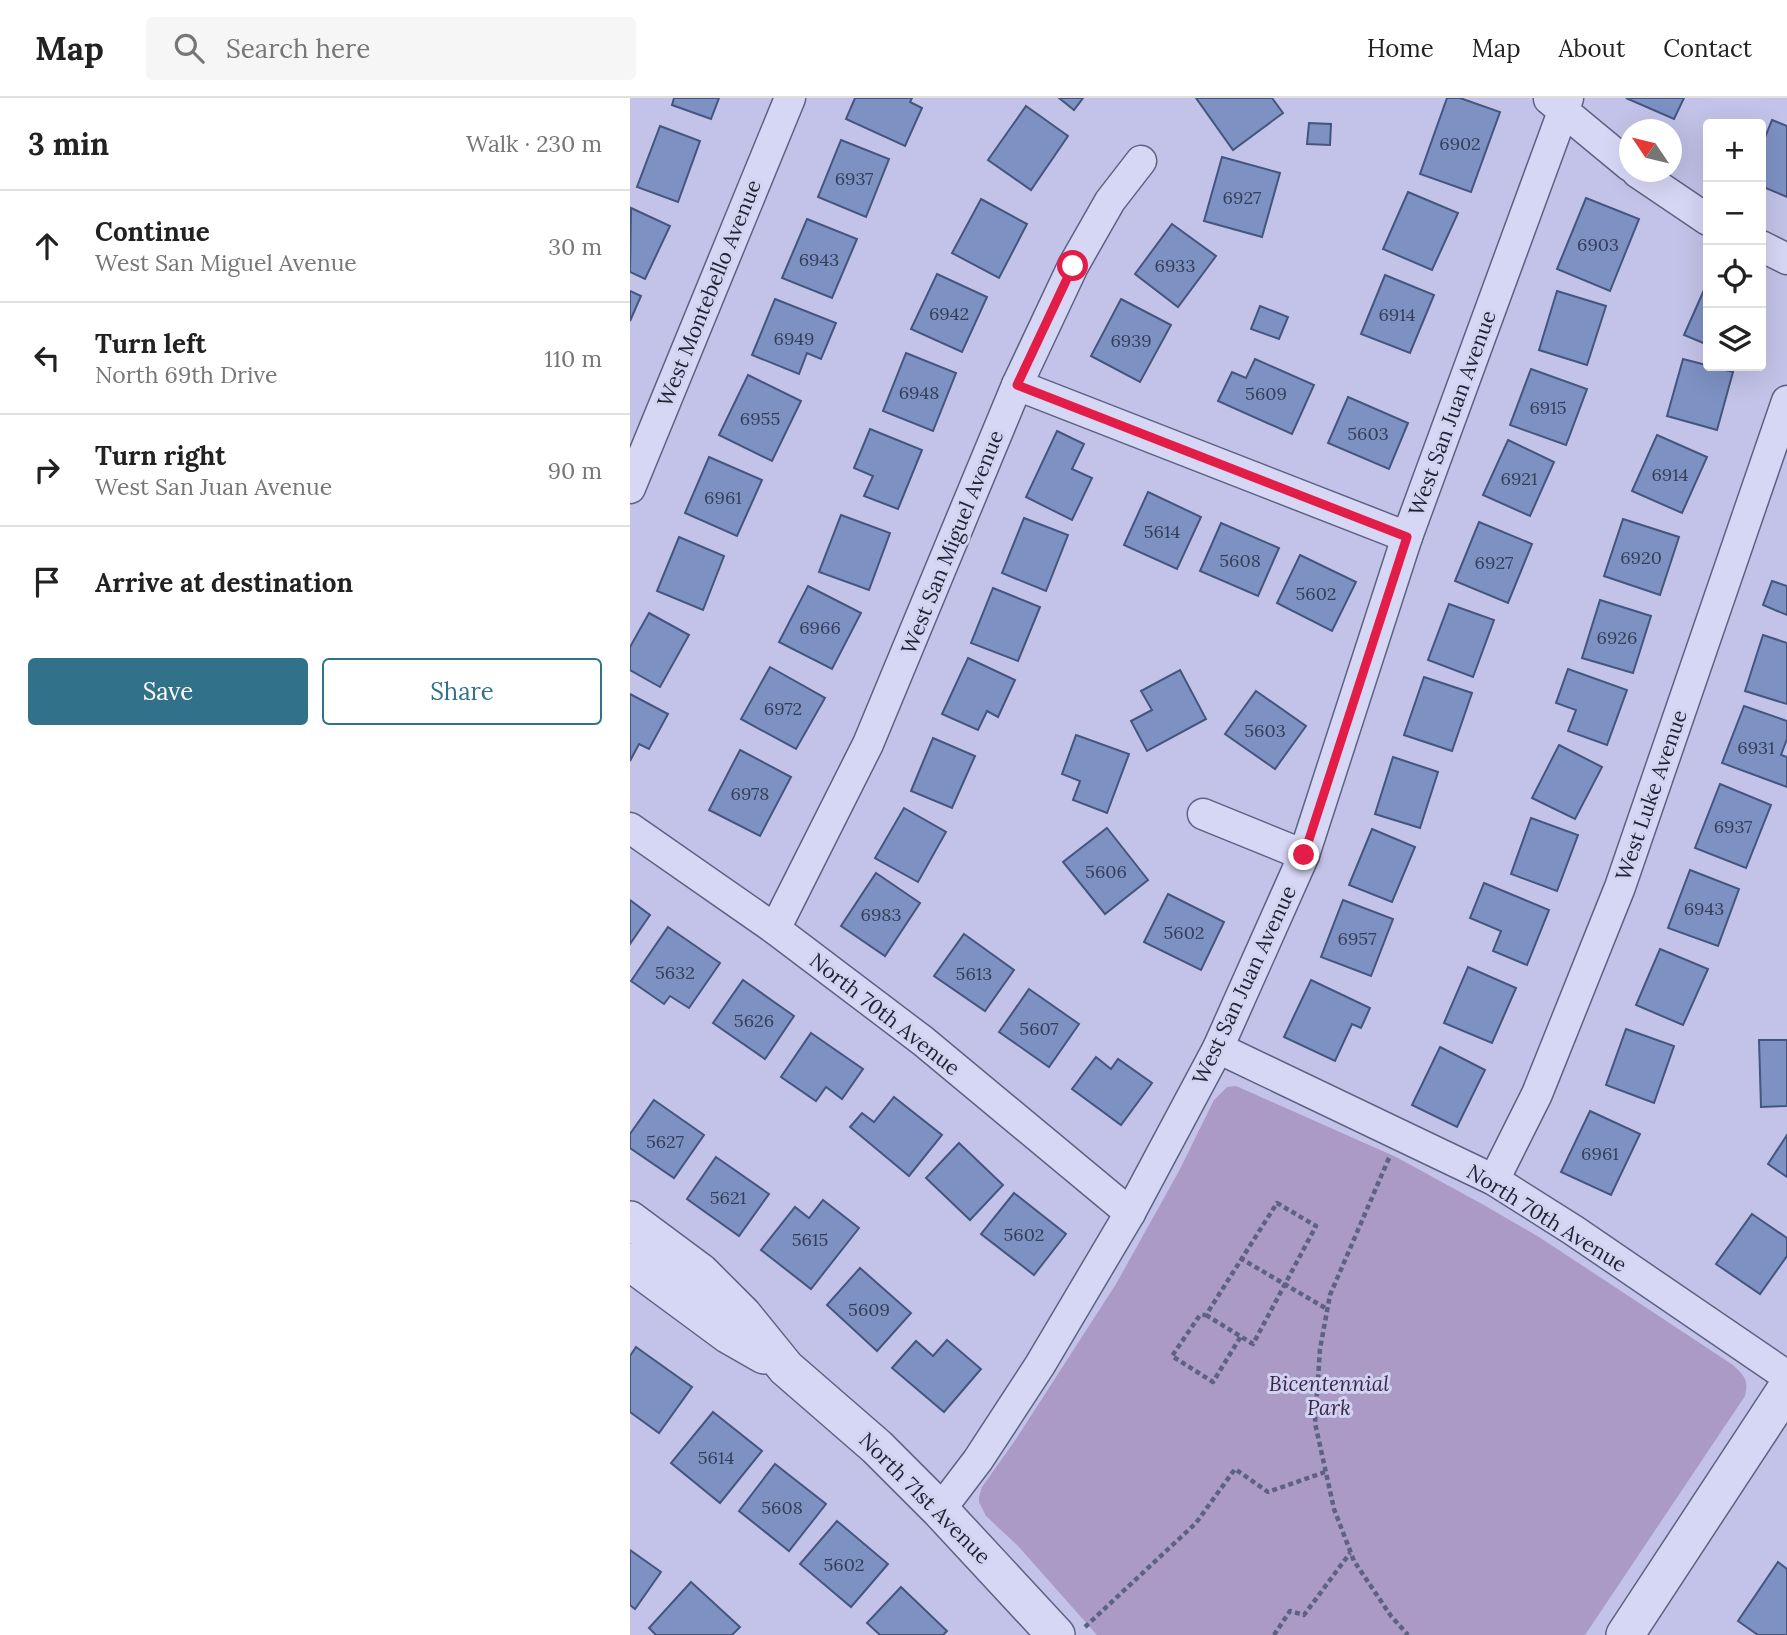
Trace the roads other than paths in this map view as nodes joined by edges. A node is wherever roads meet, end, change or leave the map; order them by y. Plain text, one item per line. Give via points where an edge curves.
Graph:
1 (790, 98) edge
2 (1560, 103) edge
3 (1619, 157) edge
4 (1141, 161) dead end
5 (1652, 182) edge
6 (1703, 217) edge
7 (1766, 248) edge
8 (1787, 259) edge
9 (1017, 385) junction
10 (1787, 401) edge
11 (630, 488) edge
12 (1407, 537) junction
13 (1203, 814) dead end
14 (630, 828) edge
15 (1304, 855) junction
16 (775, 929) junction
17 (1218, 1048) junction
18 (1494, 1180) junction
19 (1130, 1213) junction
20 (630, 1220) edge
21 (630, 1262) edge
22 (786, 1368) junction
23 (1787, 1376) edge
24 (1787, 1388) edge
25 (940, 1510) junction
26 (1056, 1635) edge
27 (1625, 1635) edge

1 - 11 street, West Montebello Avenue
2 - 3 street
2 - 12 street, West San Juan Avenue
4 - 9 street, West San Miguel Avenue via 1110,201 1073,266
5 - 6 street
7 - 8 street
9 - 12 street
9 - 16 street, West San Miguel Avenue via 869,744
10 - 18 street, West Luke Avenue via 1620,887 1537,1094
12 - 15 street, West San Juan Avenue
13 - 15 street
14 - 16 street, North 70th Avenue
15 - 17 street, West San Juan Avenue
16 - 19 street, North 70th Avenue via 923,1041
17 - 18 street, North 70th Avenue
17 - 19 street, West San Juan Avenue
18 - 23 street, North 70th Avenue
19 - 25 street, West San Juan Avenue via 1040,1366
20 - 22 street, North 71st Avenue via 700,1272
21 - 22 street, North 71st Avenue via 729,1335
22 - 25 street, North 71st Avenue via 877,1447
24 - 27 street
25 - 26 street, North 71st Avenue

